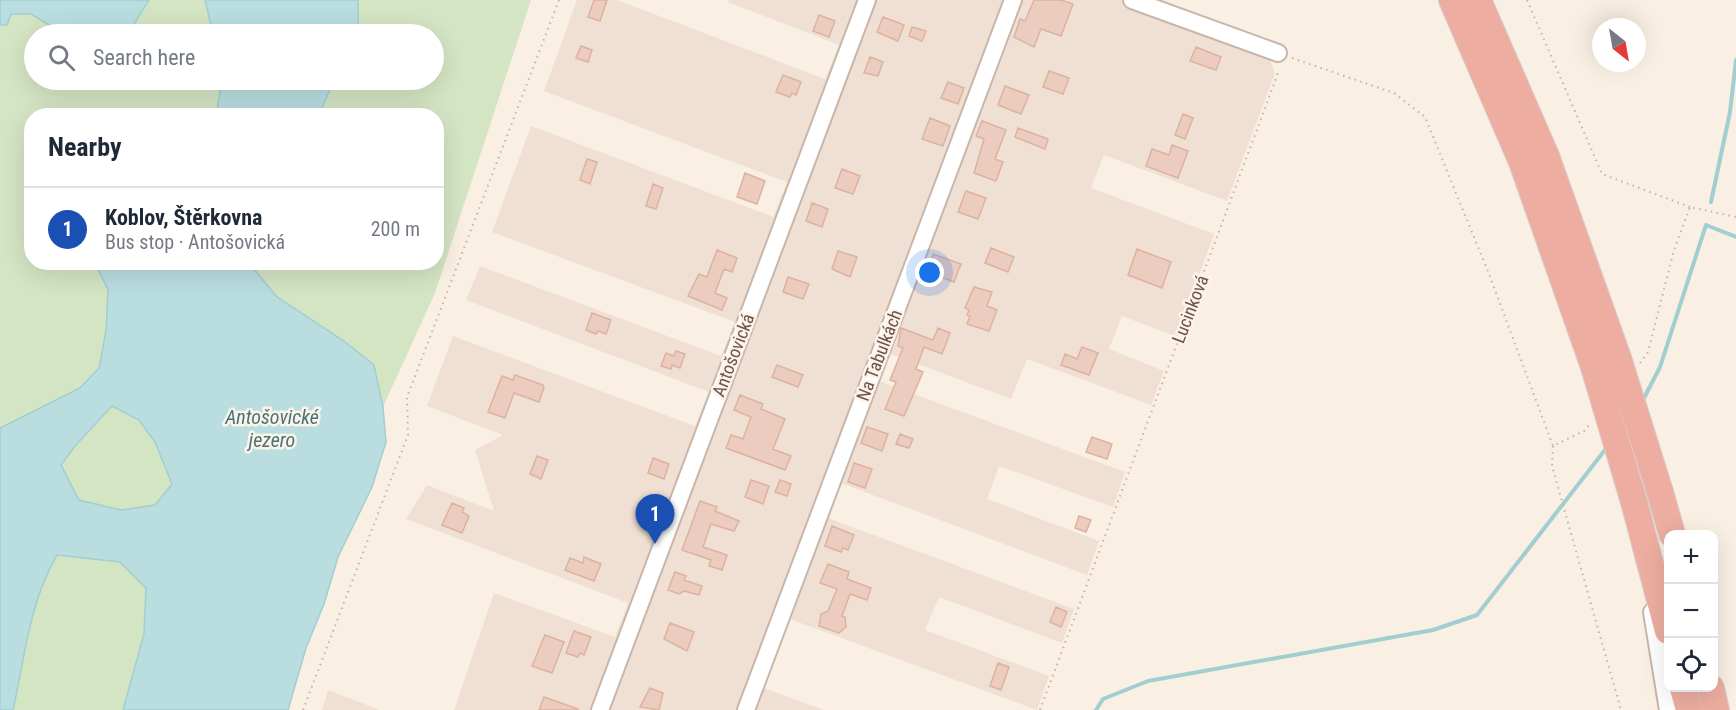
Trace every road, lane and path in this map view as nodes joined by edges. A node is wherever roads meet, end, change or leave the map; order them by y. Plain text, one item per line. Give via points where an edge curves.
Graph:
1 (559, 0) edge
2 (867, 0) edge
3 (1013, 0) edge
4 (1132, 0) edge
5 (1452, 0) edge
6 (1478, 0) edge
7 (1527, 0) edge
8 (1278, 53) junction
9 (1690, 207) junction
10 (1736, 217) edge
11 (1628, 362) junction
12 (1597, 416) dead end
13 (1553, 446) junction
14 (1636, 506) junction
15 (1671, 530) edge
16 (1664, 615) edge
17 (1684, 692) edge
18 (1712, 692) edge
19 (303, 710) edge
20 (600, 710) edge
21 (746, 710) edge
22 (1040, 710) edge
23 (1621, 710) edge
24 (1668, 710) edge
25 (1689, 710) edge
26 (1716, 710) edge

1 - 19 path via 407,396 408,435
2 - 20 street, Antošovická
3 - 21 street, Na Tabulkách
4 - 8 street
5 - 14 highway, bridge via 1522,162 1594,367
6 - 11 highway via 1517,85
7 - 9 path via 1602,174
8 - 13 path via 1395,93 1425,117 1490,274
8 - 22 path, Lucinková via 1277,76
9 - 10 path
9 - 11 path via 1674,250 1648,351
11 - 15 highway, bridge
12 - 13 path via 1584,431
13 - 23 path via 1556,483
14 - 16 highway
14 - 24 street
17 - 25 highway
18 - 26 highway

